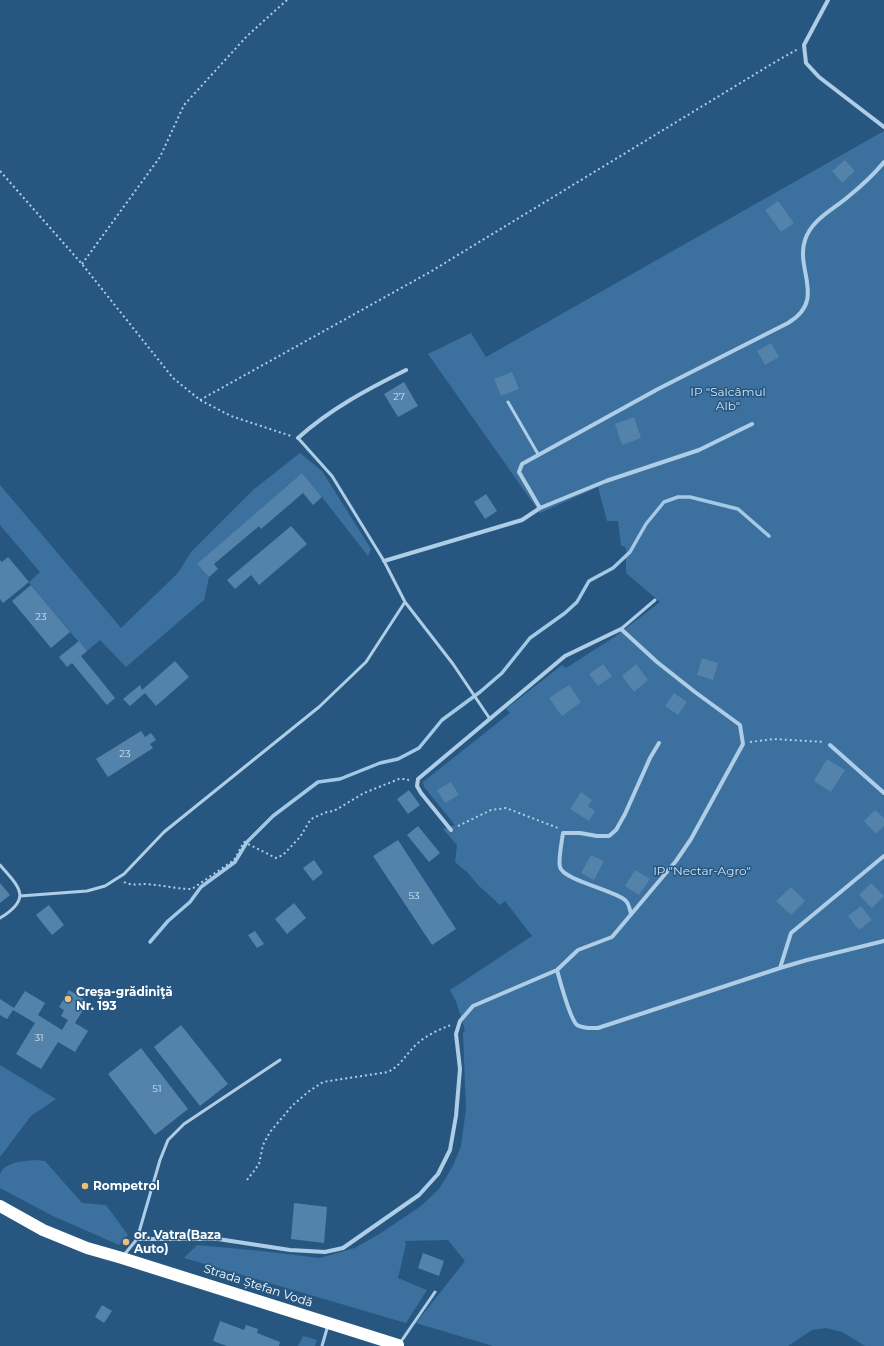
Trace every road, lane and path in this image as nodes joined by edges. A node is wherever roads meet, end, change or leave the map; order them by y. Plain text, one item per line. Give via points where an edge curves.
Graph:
1 (287, 0) edge
2 (828, 0) edge
3 (804, 45) junction
4 (884, 127) edge
5 (884, 162) edge
6 (0, 171) edge
7 (82, 264) junction
8 (406, 370) dead end
9 (200, 400) junction
10 (508, 402) dead end
11 (752, 424) dead end
12 (298, 438) junction
13 (538, 454) junction
14 (540, 508) junction
15 (384, 561) junction
16 (655, 600) dead end
17 (405, 602) junction
18 (621, 629) junction
19 (490, 719) junction
20 (659, 743) dead end
21 (743, 744) junction
22 (830, 745) joint
23 (417, 786) junction
24 (884, 793) edge
25 (451, 830) joint
26 (563, 833) junction
27 (884, 856) edge
28 (0, 865) edge
29 (117, 879) junction
30 (20, 896) junction
31 (631, 914) junction
32 (0, 918) edge
33 (884, 941) edge
34 (780, 968) junction
35 (557, 970) junction
36 (460, 1021) junction
37 (280, 1060) dead end
38 (247, 1180) dead end
39 (0, 1206) edge
40 (137, 1240) junction
41 (122, 1258) junction
42 (435, 1292) dead end
43 (329, 1324) junction
44 (322, 1346) edge
45 (400, 1346) edge

1 - 7 path via 247,36 184,105 160,157
2 - 3 street
3 - 4 street via 806,63 819,77
3 - 9 path via 430,272
5 - 13 street via 849,196 820,217 809,230 804,241 803,256 808,296 803,312 796,319
6 - 7 path
7 - 9 path via 173,378
8 - 12 street via 358,395
9 - 12 path via 231,416
10 - 13 lane
11 - 14 street via 699,450 606,481
12 - 15 lane via 332,476
13 - 14 street via 522,464 519,472
14 - 15 street via 522,520
15 - 17 lane
16 - 18 lane
17 - 19 lane via 453,664
17 - 29 lane via 361,667 319,707 164,832
18 - 19 street via 566,656
18 - 21 street via 657,662 740,725
19 - 23 street via 418,779
20 - 26 street via 616,830 609,836
21 - 22 path via 774,739 824,742
21 - 31 street via 680,856
22 - 24 street
23 - 25 street
23 - 29 path via 407,779 399,779 364,793 334,811 313,818 300,837 276,858 244,842 234,860 192,889 128,884
25 - 26 path via 491,810 506,808 556,827
26 - 31 street via 560,867 563,872 627,901
27 - 34 street via 791,933
28 - 30 lane via 17,885
29 - 30 lane via 105,886 87,891
30 - 32 lane via 16,904
31 - 35 street via 612,937 578,950
33 - 34 street
34 - 35 street via 598,1028 585,1028 576,1024
35 - 36 street via 473,1006
36 - 38 path via 441,1028 417,1043 396,1068 388,1072 323,1082 308,1092 270,1132 263,1145 259,1164
36 - 40 street via 456,1034 460,1069 456,1116 450,1150 438,1174 420,1195 343,1248 325,1252 290,1250 218,1239
37 - 40 lane via 184,1124 168,1140
39 - 41 highway, Strada Ștefan Vodă via 43,1230
40 - 41 lane
41 - 43 highway, Strada Ștefan Vodă
42 - 45 lane
43 - 44 lane
43 - 45 highway, Strada Ștefan Vodă

